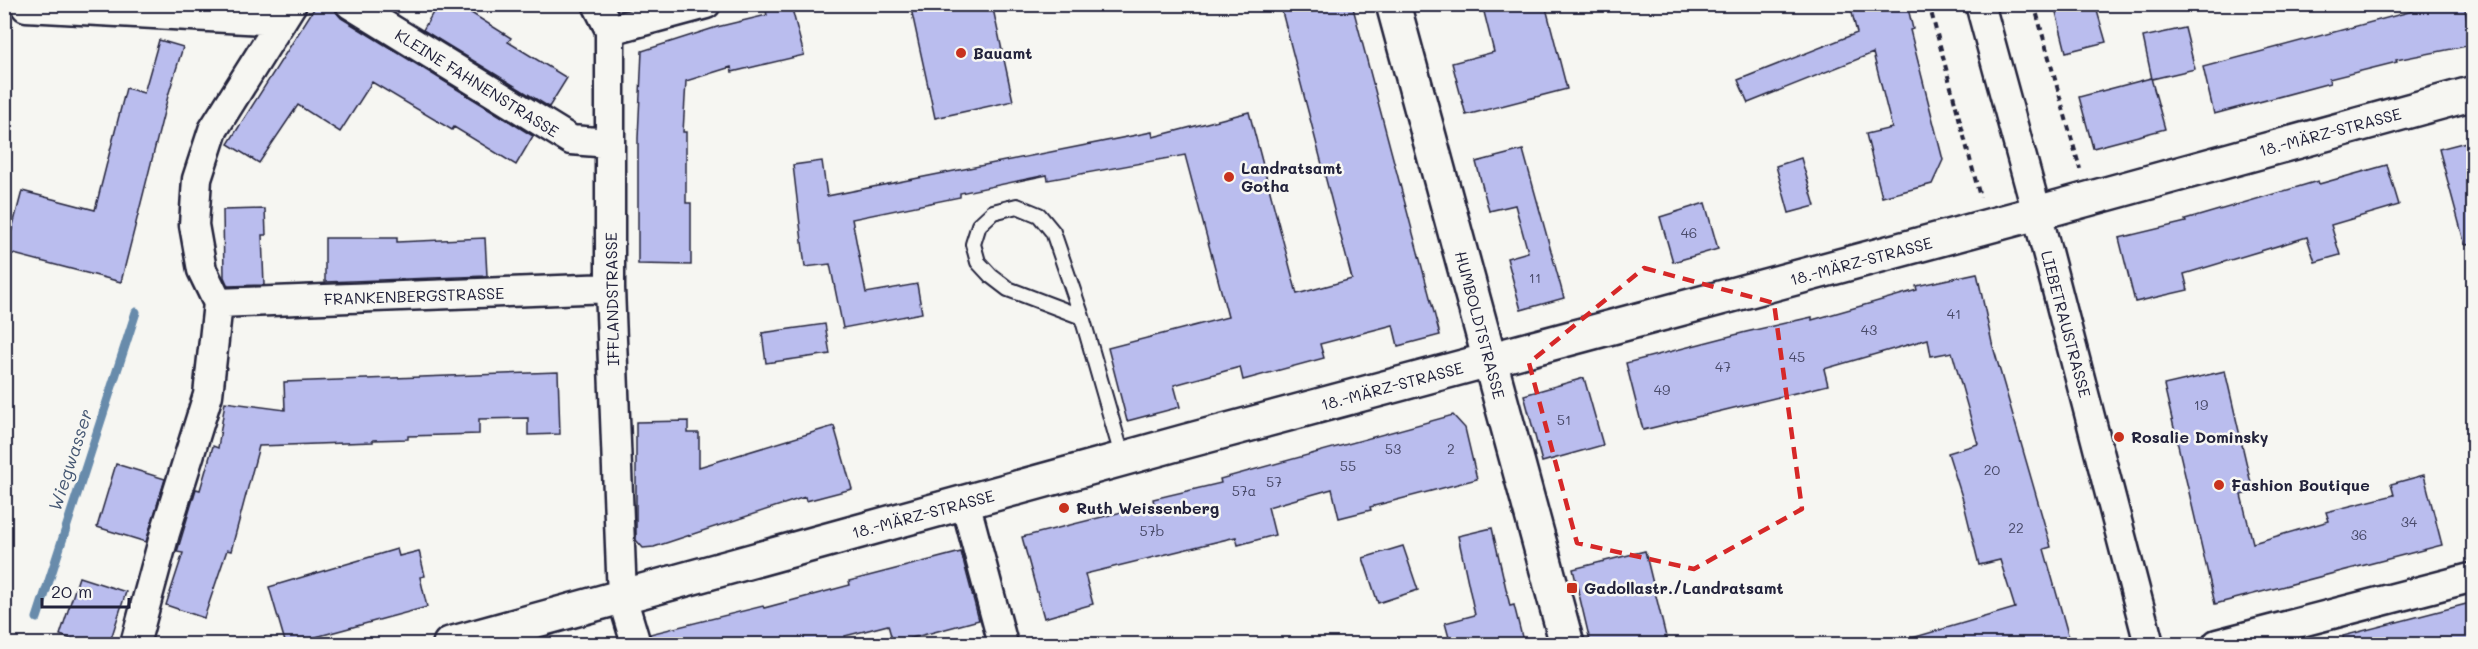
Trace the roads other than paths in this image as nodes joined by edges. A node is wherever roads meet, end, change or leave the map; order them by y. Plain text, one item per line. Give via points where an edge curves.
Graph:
1 (350, 4) edge
2 (597, 4) edge
3 (706, 4) edge
4 (1394, 4) edge
5 (1980, 4) edge
6 (26, 8) dead end
7 (286, 13) edge
8 (610, 30) junction
9 (2474, 93) edge
10 (610, 143) junction
11 (2037, 213) junction
12 (610, 288) junction
13 (218, 303) junction
14 (1082, 317) junction
15 (1490, 360) junction
16 (1123, 459) junction
17 (964, 502) junction
18 (2474, 577) edge
19 (622, 597) junction
20 (135, 645) edge
21 (450, 645) edge
22 (636, 645) edge
23 (1003, 645) edge
24 (1567, 645) edge
25 (2149, 645) edge
26 (2217, 645) edge

1 - 10 street, KLEINE FAHNENSTRASSE via 571,140
2 - 8 street, IFFLANDSTRASSE
3 - 8 street
4 - 15 street, HUMBOLDTSTRASSE
5 - 11 street, LIEBETRAUSTRASSE
6 - 7 street
7 - 13 street via 213,129 197,179 194,225 202,270
8 - 10 street, IFFLANDSTRASSE
9 - 11 street, 18.-MÄRZ-STRASSE
10 - 12 street, IFFLANDSTRASSE
11 - 15 street, 18.-MÄRZ-STRASSE
11 - 25 street, LIEBETRAUSTRASSE
12 - 13 street, FRANKENBERGSTRASSE
12 - 19 street, IFFLANDSTRASSE
13 - 20 street via 208,394
14 - 14 lane via 1053,232 1039,215 1017,206 993,212 979,225 973,244 978,262 991,276 1008,289
14 - 16 lane
15 - 16 street, 18.-MÄRZ-STRASSE
15 - 24 street, HUMBOLDTSTRASSE
16 - 17 street, 18.-MÄRZ-STRASSE
17 - 19 street, 18.-MÄRZ-STRASSE
17 - 23 street
18 - 26 street
19 - 21 street, 18.-MÄRZ-STRASSE
19 - 22 street, IFFLANDSTRASSE

